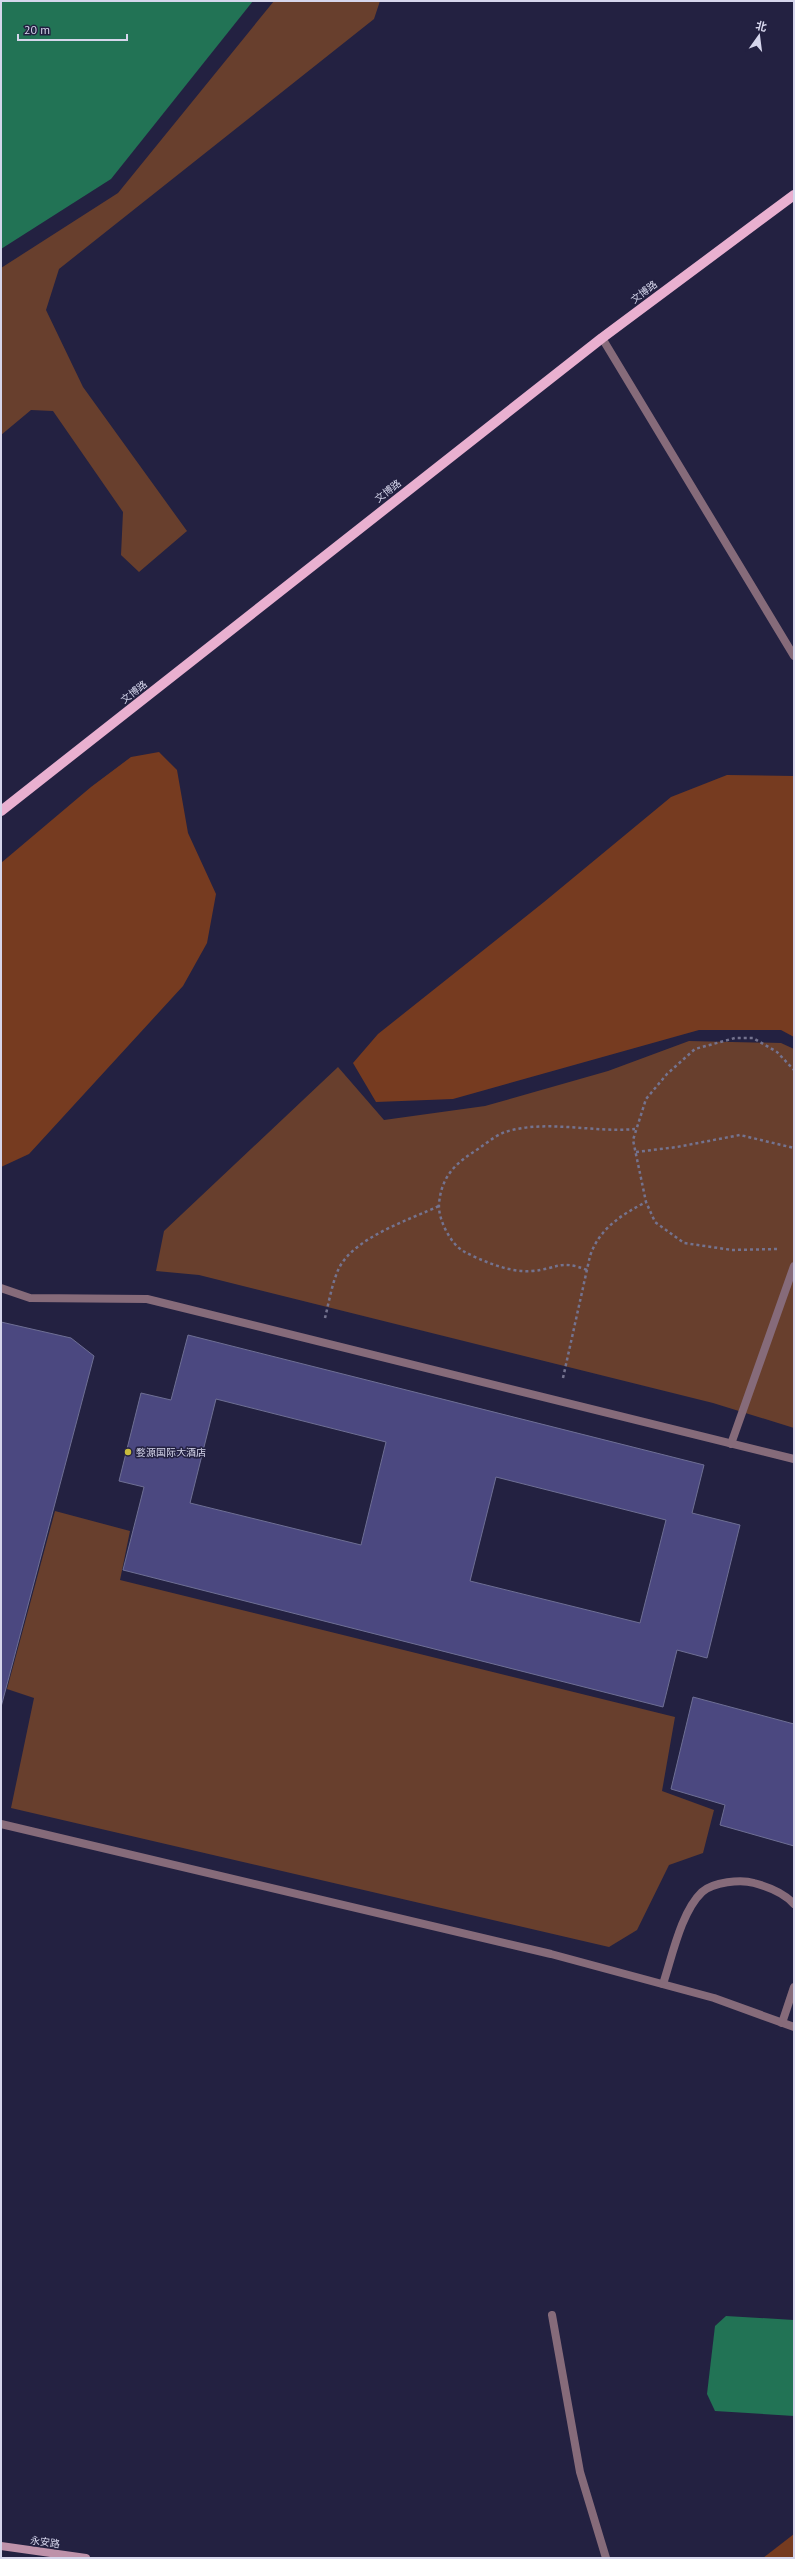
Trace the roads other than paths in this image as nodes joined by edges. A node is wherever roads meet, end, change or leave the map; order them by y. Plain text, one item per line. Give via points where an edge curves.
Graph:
1 (794, 195) edge
2 (602, 338) junction
3 (794, 656) edge
4 (1, 811) edge
5 (794, 1266) edge
6 (1, 1288) edge
7 (731, 1444) junction
8 (794, 1459) edge
9 (1, 1824) edge
10 (794, 1904) edge
11 (663, 1984) junction
12 (794, 1987) edge
13 (782, 2022) junction
14 (794, 2027) edge
15 (552, 2315) dead end
16 (1, 2546) edge
17 (86, 2558) edge
18 (606, 2558) edge

1 - 2 main road, 文博路
2 - 3 street
2 - 4 main road, 文博路
5 - 7 street
6 - 7 street via 30,1298 148,1299
7 - 8 street
9 - 11 street via 551,1954
10 - 11 street via 787,1896 744,1880 727,1882 703,1891 689,1910
11 - 13 street via 714,1998
12 - 13 street
13 - 14 street
15 - 18 street via 580,2472
16 - 17 street, 永安路

